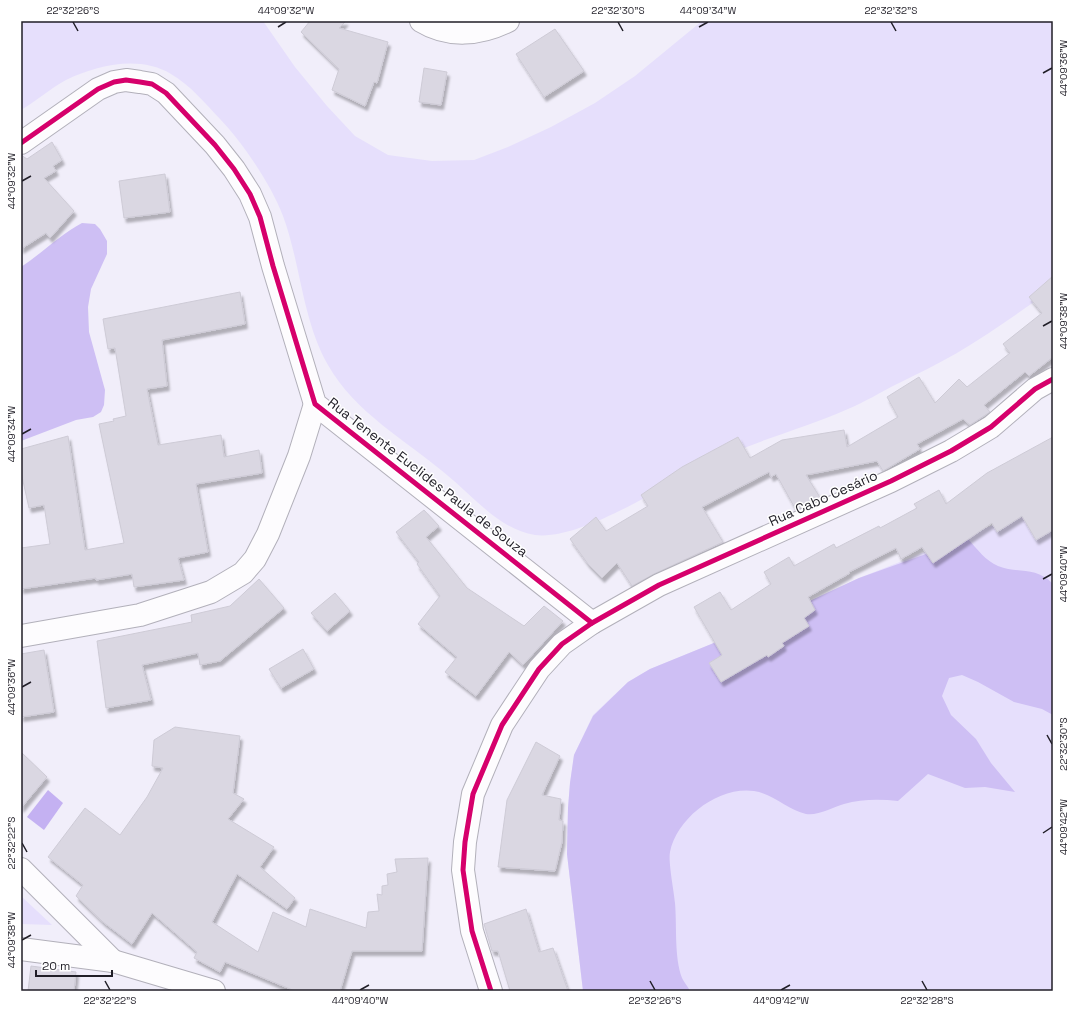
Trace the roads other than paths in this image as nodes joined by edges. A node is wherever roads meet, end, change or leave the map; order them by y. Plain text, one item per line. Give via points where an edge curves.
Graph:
1 (421, 21) edge
2 (508, 21) edge
3 (21, 143) edge
4 (1053, 379) edge
5 (315, 404) junction
6 (592, 623) junction
7 (21, 636) edge
8 (21, 869) edge
9 (21, 949) edge
10 (113, 962) junction
11 (214, 991) edge
12 (491, 991) edge

1 - 2 street via 442,30 470,34
3 - 5 street, Rua Tenente Euclides Paula de Souza via 98,89 114,82 126,80 152,84 166,93 215,145 250,194 260,217
4 - 6 street, Rua Cabo Cesário via 1035,389 990,427 951,451 891,481 659,585
5 - 6 street, Rua Tenente Euclides Paula de Souza
5 - 7 street via 299,456 268,534 255,559 243,573 211,592 140,615
6 - 12 street, Rua Cabo Cesário via 562,644 539,669 502,725 473,794 463,870 472,931
8 - 10 street
9 - 10 street
10 - 11 street

